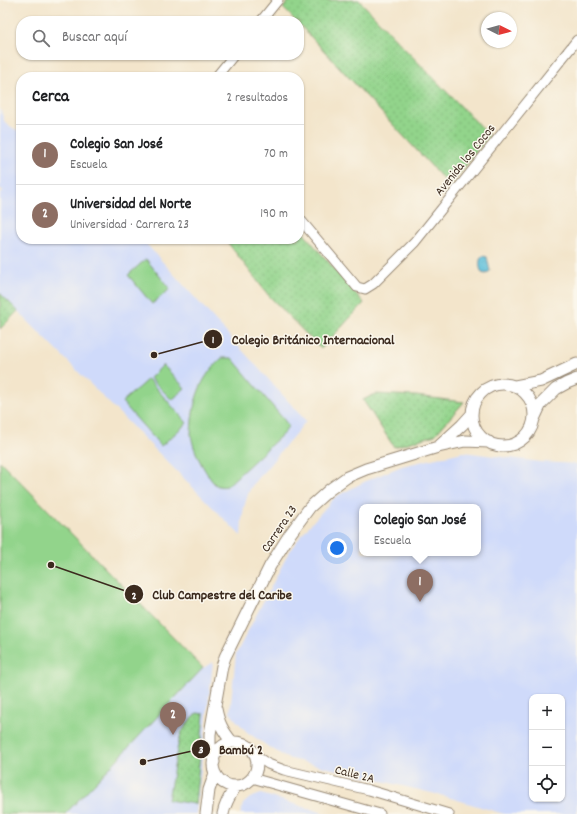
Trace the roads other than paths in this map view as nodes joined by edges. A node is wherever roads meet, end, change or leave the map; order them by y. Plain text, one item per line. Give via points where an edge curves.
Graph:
1 (278, 0) edge
2 (265, 16) edge
3 (577, 40) edge
4 (230, 60) edge
5 (220, 72) edge
6 (304, 224) edge
7 (577, 364) edge
8 (577, 379) edge
9 (515, 386) junction
10 (472, 414) junction
11 (532, 423) junction
12 (489, 442) junction
13 (438, 447) junction
14 (217, 697) junction
15 (232, 742) junction
16 (256, 756) junction
17 (214, 762) junction
18 (215, 773) junction
19 (252, 778) junction
20 (236, 786) junction
21 (206, 814) edge
22 (223, 814) edge
23 (380, 814) edge
24 (449, 814) edge

1 - 2 street
3 - 6 street, Avenida los Cocos via 415,242 374,284 365,289 357,287
4 - 5 street
7 - 9 street via 541,381
8 - 11 street via 556,389 541,404
9 - 10 street via 500,384 486,389 476,400
9 - 11 street via 522,390 532,405
10 - 12 street via 477,431
10 - 13 street, Carrera 23
11 - 12 street via 524,437 510,445
12 - 13 street, Carrera 23 via 465,441
13 - 14 street, Carrera 23 via 347,477 310,507 270,566 228,648
14 - 15 street, Carrera 23 via 216,710 220,723
14 - 17 street, Carrera 23 via 210,734
15 - 16 street via 244,744
15 - 17 street via 218,751
16 - 19 street via 257,766
16 - 24 street, Calle 2A via 284,770 369,790
17 - 18 street
18 - 20 street via 226,784
18 - 21 street via 209,790
19 - 20 street via 245,784
19 - 23 street
20 - 22 street

